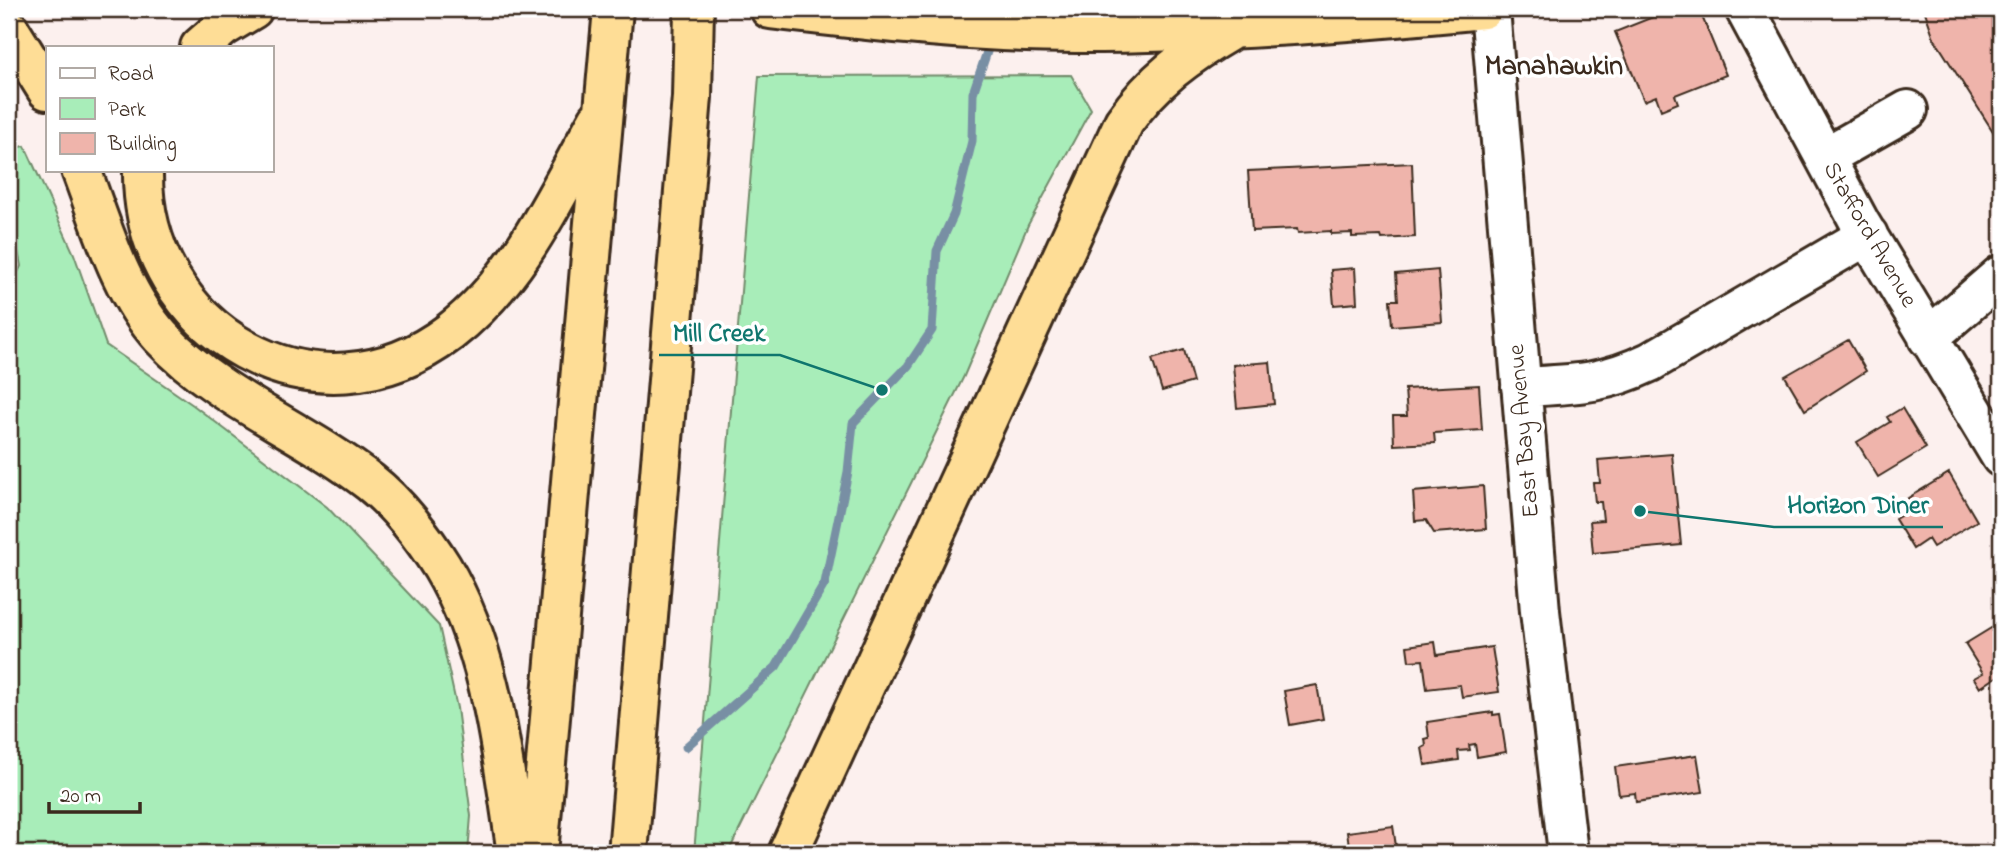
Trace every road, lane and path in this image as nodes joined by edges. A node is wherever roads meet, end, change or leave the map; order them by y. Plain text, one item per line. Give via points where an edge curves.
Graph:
1 (253, 9) edge
2 (613, 9) edge
3 (694, 9) edge
4 (770, 9) edge
5 (1483, 9) edge
6 (1490, 9) edge
7 (1745, 9) edge
8 (9, 29) edge
9 (1231, 30) junction
10 (201, 46) edge
11 (46, 88) edge
12 (606, 93) junction
13 (1908, 110) dead end
14 (1825, 157) junction
15 (82, 172) edge
16 (143, 172) edge
17 (1868, 235) junction
18 (2001, 275) edge
19 (1928, 338) junction
20 (1521, 387) junction
21 (2001, 457) edge
22 (517, 853) edge
23 (538, 853) edge
24 (628, 853) edge
25 (788, 853) edge
26 (1568, 853) edge

1 - 10 highway
2 - 12 highway
3 - 24 highway via 692,97
4 - 9 highway via 969,29
5 - 9 highway
6 - 20 street, East Bay Avenue
7 - 14 street, Stafford Avenue
8 - 11 highway
9 - 25 highway via 1176,64 1140,98 1124,122
12 - 16 highway via 521,258 485,300 428,346 389,363 345,372 286,367 256,357 223,338 197,315 160,261 143,199
12 - 23 highway
13 - 14 street
14 - 17 street, Stafford Avenue
15 - 22 highway via 125,283 159,335 209,379 372,483 442,568 472,635 496,715
17 - 19 street, Stafford Avenue
17 - 20 street via 1620,376 1599,382
18 - 19 street
19 - 21 street, Stafford Avenue
20 - 26 street, East Bay Avenue via 1540,611

